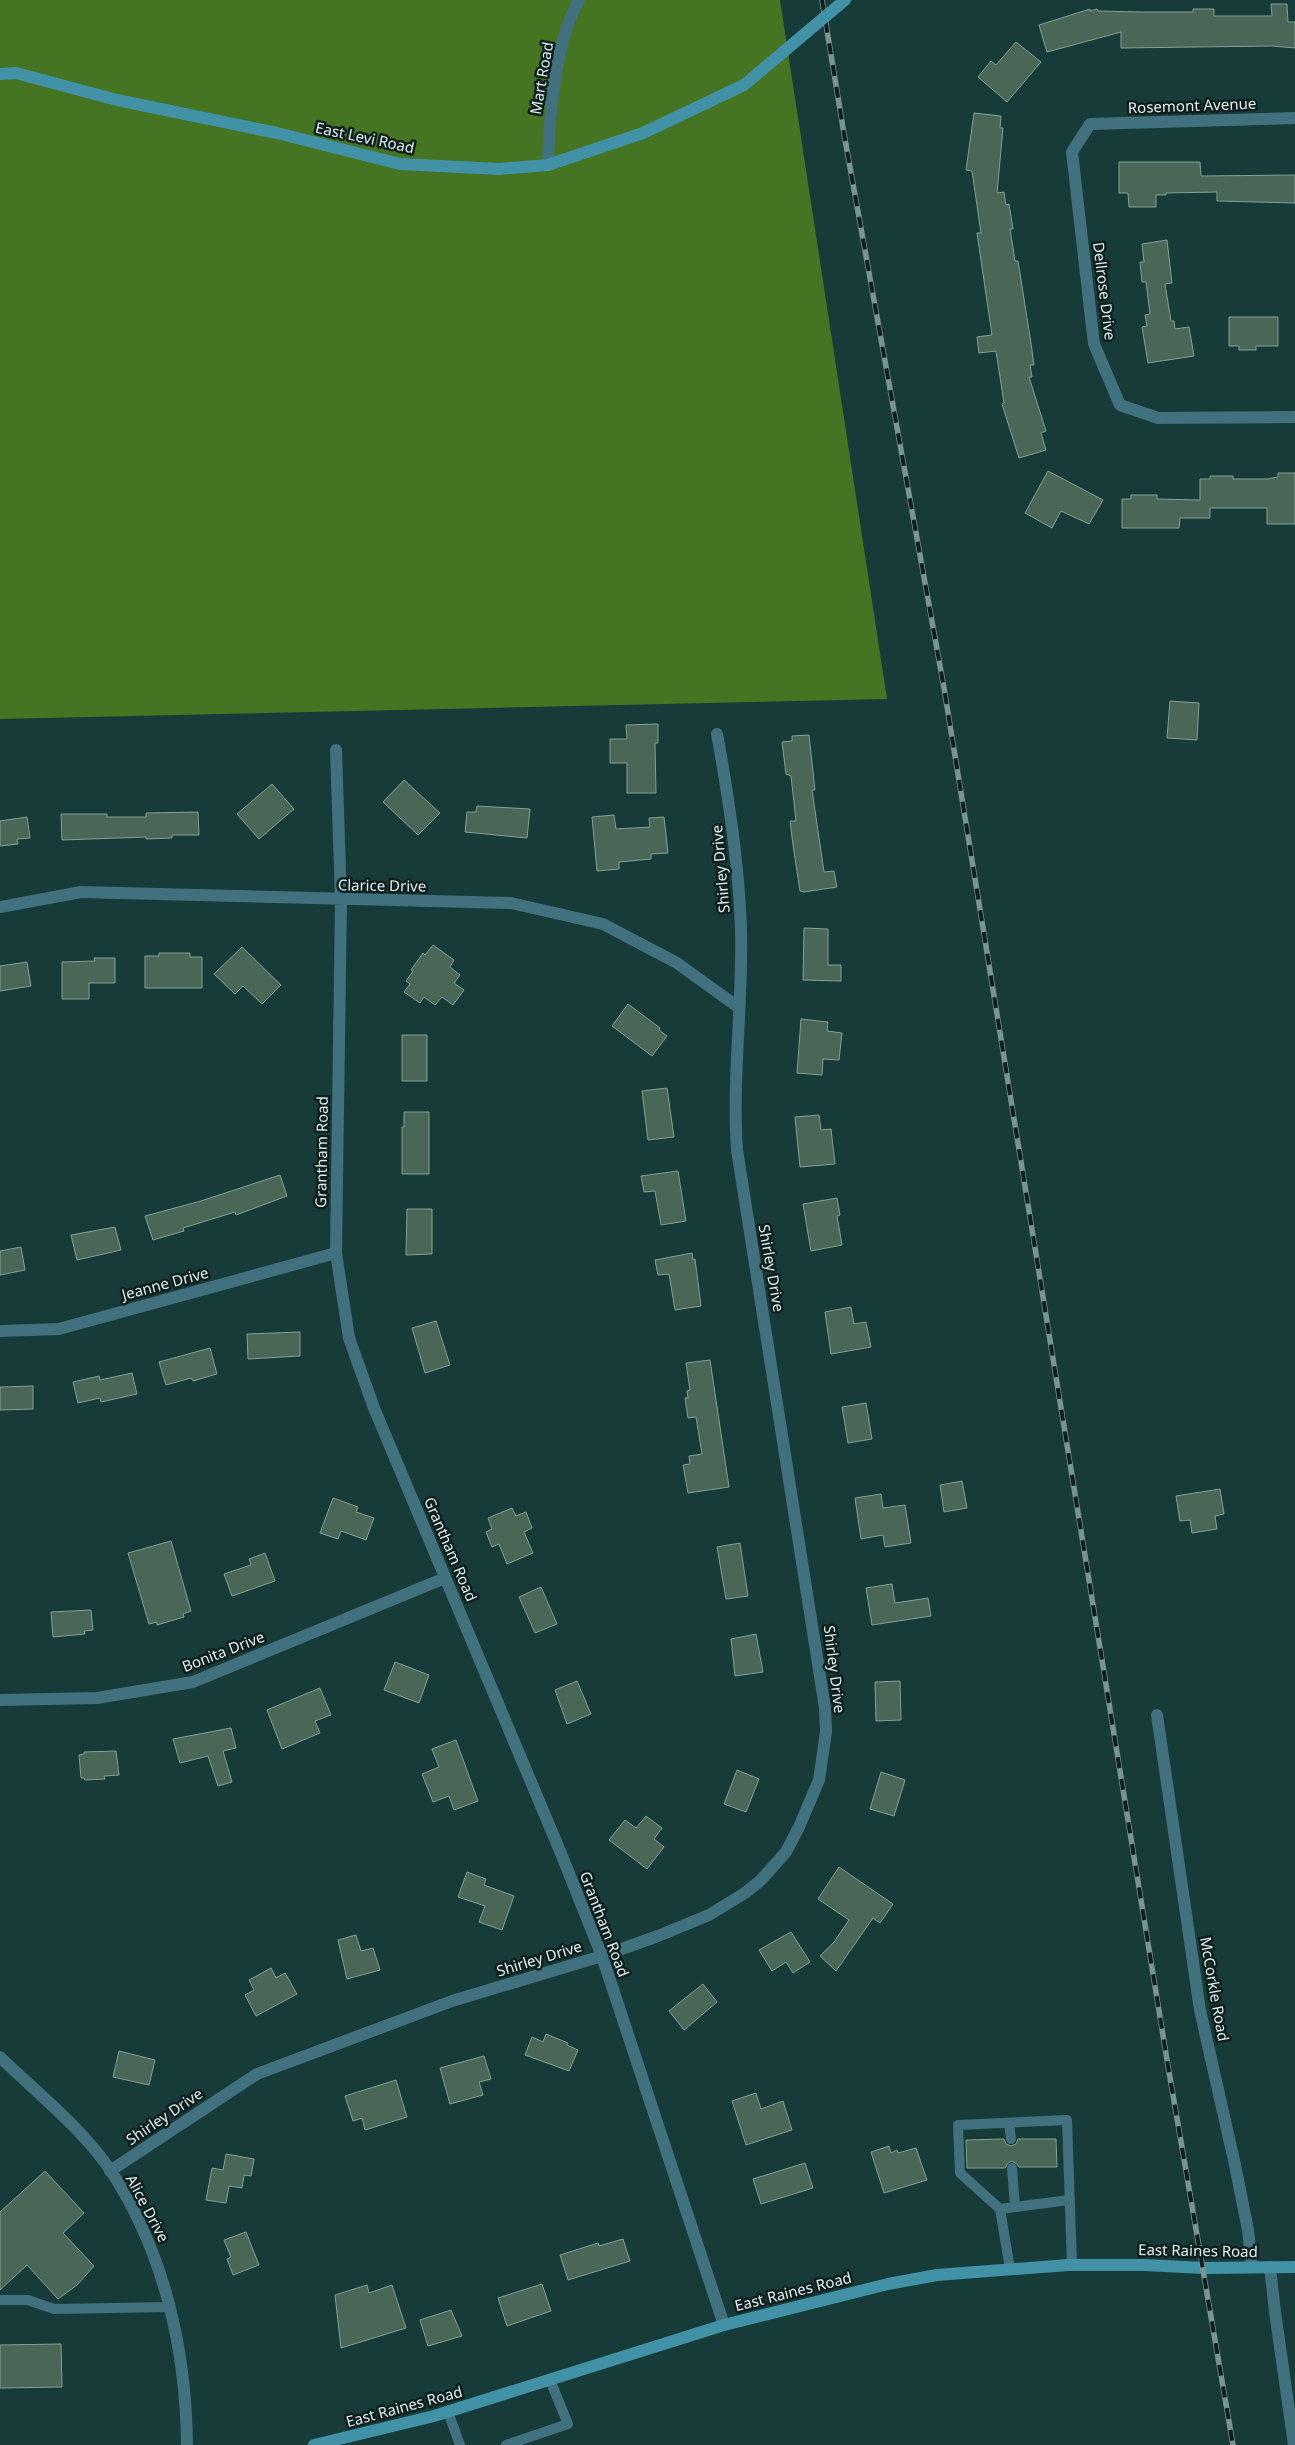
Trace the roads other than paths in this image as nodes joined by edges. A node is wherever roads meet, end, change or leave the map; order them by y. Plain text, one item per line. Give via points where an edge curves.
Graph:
1 (579, 0) edge
2 (845, 0) edge
3 (0, 74) edge
4 (1295, 118) edge
5 (1090, 124) joint
6 (548, 166) junction
7 (1295, 417) edge
8 (717, 734) dead end
9 (336, 750) dead end
10 (341, 901) junction
11 (0, 906) edge
12 (738, 1007) junction
13 (336, 1253) junction
14 (0, 1331) edge
15 (445, 1578) junction
16 (0, 1700) edge
17 (1157, 1714) dead end
18 (602, 1956) junction
19 (0, 2057) edge
20 (1009, 2123) junction
21 (1011, 2139) dead end
22 (1012, 2168) dead end
23 (110, 2170) junction
24 (1069, 2200) junction
25 (1015, 2206) junction
26 (1000, 2209) junction
27 (1072, 2265) junction
28 (1252, 2267) junction
29 (1270, 2267) junction
30 (1295, 2267) edge
31 (1010, 2269) junction
32 (0, 2300) edge
33 (170, 2307) junction
34 (724, 2325) junction
35 (550, 2380) junction
36 (448, 2412) junction
37 (187, 2445) edge
38 (314, 2445) edge
39 (460, 2445) edge
40 (506, 2445) edge
41 (1294, 2445) edge

1 - 6 street, Mart Road via 570,16 553,96
2 - 6 main road, East Levi Road, bridge via 744,85 643,133
3 - 6 main road, East Levi Road via 16,74 400,164 500,168
4 - 5 street, Rosemont Avenue
5 - 7 street, Dellrose Drive via 1072,152 1094,344 1120,406 1158,418
8 - 12 street, Shirley Drive via 733,823 739,892
9 - 10 street, Grantham Road
10 - 11 street, Clarice Drive via 81,892
10 - 12 street, Clarice Drive via 511,903 603,924 677,963
10 - 13 street, Grantham Road
12 - 18 street, Shirley Drive via 734,1102 739,1167 823,1687 826,1732 818,1780 799,1827 786,1852 764,1876 744,1894 709,1915
13 - 14 street, Jeanne Drive via 59,1329
13 - 15 street, Grantham Road via 350,1338 374,1408
15 - 16 street, Bonita Drive via 193,1682 97,1698
15 - 18 street, Grantham Road
17 - 28 street, McCorkle Road via 1200,2010 1248,2230
18 - 23 street, Shirley Drive via 452,2001 257,2074
18 - 34 street, Grantham Road
19 - 23 street, Alice Drive via 80,2134
20 - 21 lane
20 - 24 lane via 1067,2120
20 - 26 lane via 958,2125 960,2173
22 - 25 lane
23 - 33 street, Alice Drive via 143,2227 158,2262
24 - 25 lane
24 - 27 lane
25 - 26 lane
26 - 31 lane
27 - 28 main road, East Raines Road
27 - 31 main road, East Raines Road
28 - 29 main road, East Raines Road
29 - 30 main road, East Raines Road
29 - 41 street
31 - 34 main road, East Raines Road via 937,2275 888,2284
32 - 33 lane via 28,2300 54,2309
33 - 37 street, Alice Drive via 185,2406
34 - 35 main road, East Raines Road
35 - 36 main road, East Raines Road
35 - 40 lane via 568,2424
36 - 38 main road, East Raines Road
36 - 39 lane

